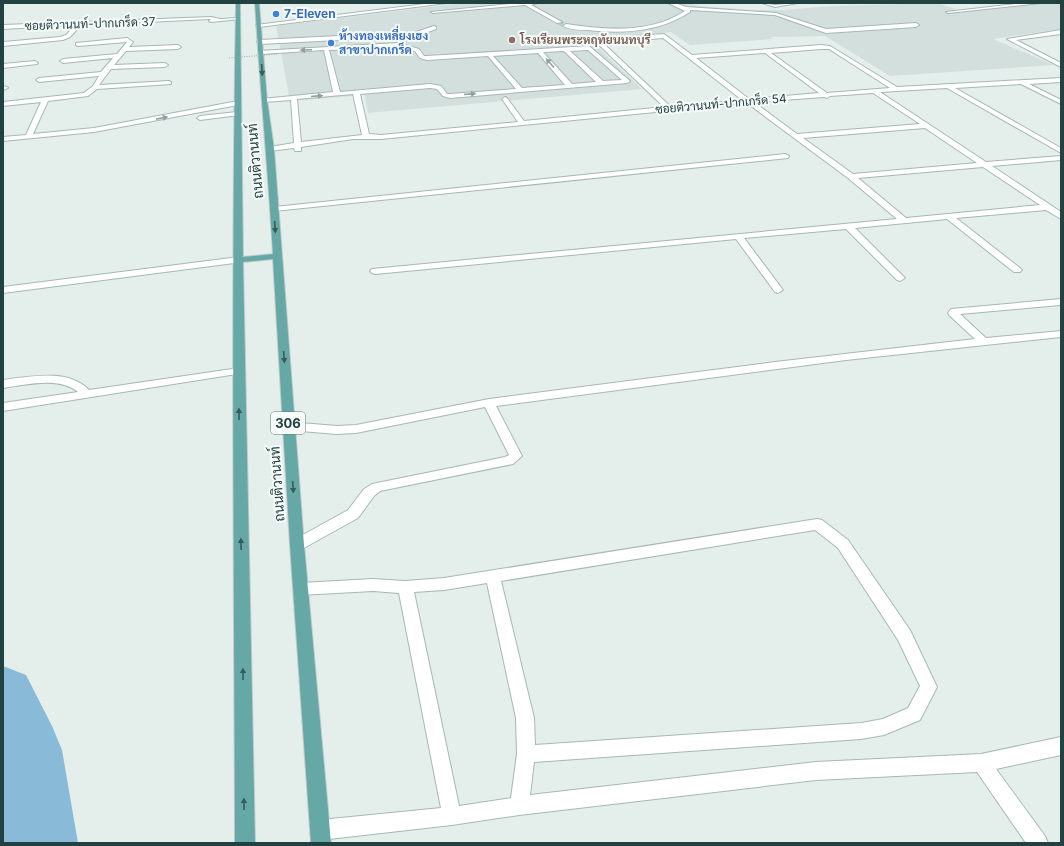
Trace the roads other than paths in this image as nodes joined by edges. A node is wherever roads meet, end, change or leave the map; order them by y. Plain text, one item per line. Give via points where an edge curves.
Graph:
1 (238, 3) edge
2 (257, 3) edge
3 (391, 3) edge
4 (445, 3) edge
5 (525, 3) edge
6 (535, 3) edge
7 (670, 3) edge
8 (764, 3) edge
9 (796, 3) edge
10 (1039, 3) edge
11 (424, 4) edge
12 (686, 8) junction
13 (396, 9) junction
14 (948, 12) dead end
15 (428, 13) dead end
16 (400, 14) dead end
17 (238, 18) junction
18 (559, 22) tunnel mouth
19 (80, 23) junction
20 (259, 25) junction
21 (916, 25) dead end
22 (566, 26) tunnel mouth
23 (3, 27) edge
24 (434, 28) dead end
25 (1061, 32) edge
26 (3, 44) edge
27 (78, 44) dead end
28 (178, 47) dead end
29 (260, 47) junction
30 (124, 49) junction
31 (326, 49) junction
32 (565, 49) junction
33 (539, 51) junction
34 (767, 52) junction
35 (489, 54) junction
36 (117, 56) junction
37 (692, 57) junction
38 (63, 61) dead end
39 (35, 63) dead end
40 (165, 65) dead end
41 (1061, 65) edge
42 (3, 66) edge
43 (109, 67) junction
44 (103, 74) junction
45 (39, 80) dead end
46 (1061, 80) edge
47 (1022, 82) junction
48 (169, 83) dead end
49 (601, 83) junction
50 (570, 86) junction
51 (95, 87) junction
52 (949, 87) junction
53 (520, 90) junction
54 (896, 90) junction
55 (356, 92) junction
56 (876, 92) junction
57 (337, 94) junction
58 (827, 96) junction
59 (294, 98) junction
60 (505, 99) dead end
61 (45, 100) junction
62 (264, 100) junction
63 (748, 102) junction
64 (1061, 102) edge
65 (3, 104) edge
66 (237, 108) junction
67 (670, 109) junction
68 (522, 123) junction
69 (926, 126) junction
70 (68, 132) junction
71 (29, 136) junction
72 (366, 136) junction
73 (795, 136) junction
74 (381, 137) junction
75 (3, 139) edge
76 (298, 146) junction
77 (270, 148) junction
78 (1061, 151) edge
79 (785, 156) dead end
80 (1061, 158) edge
81 (984, 164) junction
82 (851, 176) junction
83 (1048, 207) junction
84 (274, 209) junction
85 (948, 216) junction
86 (1061, 216) edge
87 (903, 220) junction
88 (848, 226) junction
89 (738, 236) junction
90 (276, 256) junction
91 (239, 260) junction
92 (1017, 270) dead end
93 (375, 271) dead end
94 (900, 278) dead end
95 (3, 290) edge
96 (778, 290) dead end
97 (1060, 302) edge
98 (1061, 334) edge
99 (983, 341) junction
100 (238, 371) junction
101 (3, 384) edge
102 (87, 395) junction
103 (490, 403) junction
104 (3, 407) edge
105 (288, 426) junction
106 (297, 545) junction
107 (493, 576) junction
108 (405, 587) junction
109 (300, 589) junction
110 (1061, 746) edge
111 (526, 754) junction
112 (981, 764) junction
113 (519, 806) junction
114 (452, 816) junction
115 (320, 837) edge
116 (245, 843) edge
117 (1038, 843) edge

1 - 17 main road, ถนนติวานนท์
2 - 20 main road, ถนนติวานนท์ / 306
3 - 13 street
4 - 11 street
5 - 6 street
5 - 15 street
5 - 18 street
7 - 12 street
8 - 9 street via 775,6
10 - 14 street
11 - 13 street
12 - 21 street via 776,14 826,30
12 - 22 street via 688,11 683,16 652,27 607,31
13 - 16 street
13 - 20 street
17 - 19 street, ซอยติวานนท์-ปากเกร็ด 37 via 186,22 178,20
17 - 66 main road, ถนนติวานนท์
19 - 23 street, ซอยติวานนท์-ปากเกร็ด 37
19 - 26 street via 68,36 61,39
20 - 29 main road, ถนนติวานนท์ / 306
24 - 29 street via 417,34
25 - 41 street via 1010,39
27 - 30 street via 129,41
28 - 30 street
31 -> 29 street
29 -> 62 main road, ถนนติวานนท์ / 306
30 - 36 street
31 - 35 street via 398,45 417,50 422,57 427,58
31 - 57 street
32 - 33 street
32 - 49 street
32 - 49 street via 591,49 627,81
33 - 35 street
50 -> 33 street
34 - 37 street
34 - 54 street via 830,48
34 - 58 street
35 - 53 street
36 - 38 street
36 - 43 street
37 - 63 street
37 - 67 street via 662,35 600,42
39 - 42 street
40 - 43 street
43 - 44 street
44 - 45 street
44 - 51 street
46 - 47 street, ซอยติวานนท์-ปากเกร็ด 54
47 - 52 street, ซอยติวานนท์-ปากเกร็ด 54
47 - 64 street
48 - 51 street
49 - 50 street
50 - 53 street
51 - 61 street via 86,95
52 - 54 street, ซอยติวานนท์-ปากเกร็ด 54
52 - 78 street
55 -> 53 street via 430,86 439,88 445,95 450,96
54 - 56 street, ซอยติวานนท์-ปากเกร็ด 54
55 - 57 street
55 - 72 street
56 - 58 street, ซอยติวานนท์-ปากเกร็ด 54
56 - 69 street
59 -> 57 street
58 - 63 street, ซอยติวานนท์-ปากเกร็ด 54
59 - 62 street
59 - 76 street
60 - 68 street
61 - 65 street
61 - 71 street
62 - 77 main road, ถนนติวานนท์ / 306
63 - 67 street, ซอยติวานนท์-ปากเกร็ด 54
63 - 73 street
70 -> 66 street
66 - 70 street via 215,115 106,133
66 - 91 main road, ถนนติวานนท์
67 - 68 street, ซอยติวานนท์-ปากเกร็ด 54
68 - 74 street, ซอยติวานนท์-ปากเกร็ด 54
69 - 73 street
69 - 81 street
70 - 71 street
71 - 75 street
72 - 74 street, ซอยติวานนท์-ปากเกร็ด 54
72 - 76 street, ซอยติวานนท์-ปากเกร็ด 54
73 - 82 street
74 - 76 street, ซอยติวานนท์-ปากเกร็ด 54 via 366,141
76 - 77 street, ซอยติวานนท์-ปากเกร็ด 54
77 - 84 main road, ถนนติวานนท์ / 306
79 - 84 street
80 - 81 street
81 - 82 street
81 - 83 street
82 - 87 street
83 - 85 street
83 - 86 street
84 -> 90 main road, ถนนติวานนท์ / 306
85 - 87 street
85 - 92 street
87 - 88 street
88 - 89 street
88 - 94 street
89 - 93 street
89 - 96 street
90 - 91 main road
90 -> 105 main road, ถนนติวานนท์ / 306
91 - 95 street
91 - 100 main road, ถนนติวานนท์
97 - 99 street via 955,311
98 - 99 street
99 - 103 street
100 - 102 street
116 -> 100 main road, ถนนติวานนท์
101 - 102 street via 38,380 64,382 77,386
102 - 104 street
103 - 105 street via 356,429
103 - 106 street via 516,456 513,459 377,487 368,491 353,514
105 -> 106 main road, ถนนติวานนท์ / 306
106 - 109 main road, ถนนติวานนท์ / 306
107 - 108 street
107 - 111 street via 525,718
107 - 111 street via 817,524 843,544 904,635 929,687 914,714 884,727 861,731
108 - 109 street
108 - 114 street
109 - 115 main road, ถนนติวานนท์ / 306
110 - 112 street
111 - 113 street
112 - 113 street via 816,771
112 - 117 street
113 - 114 street
114 - 115 street

